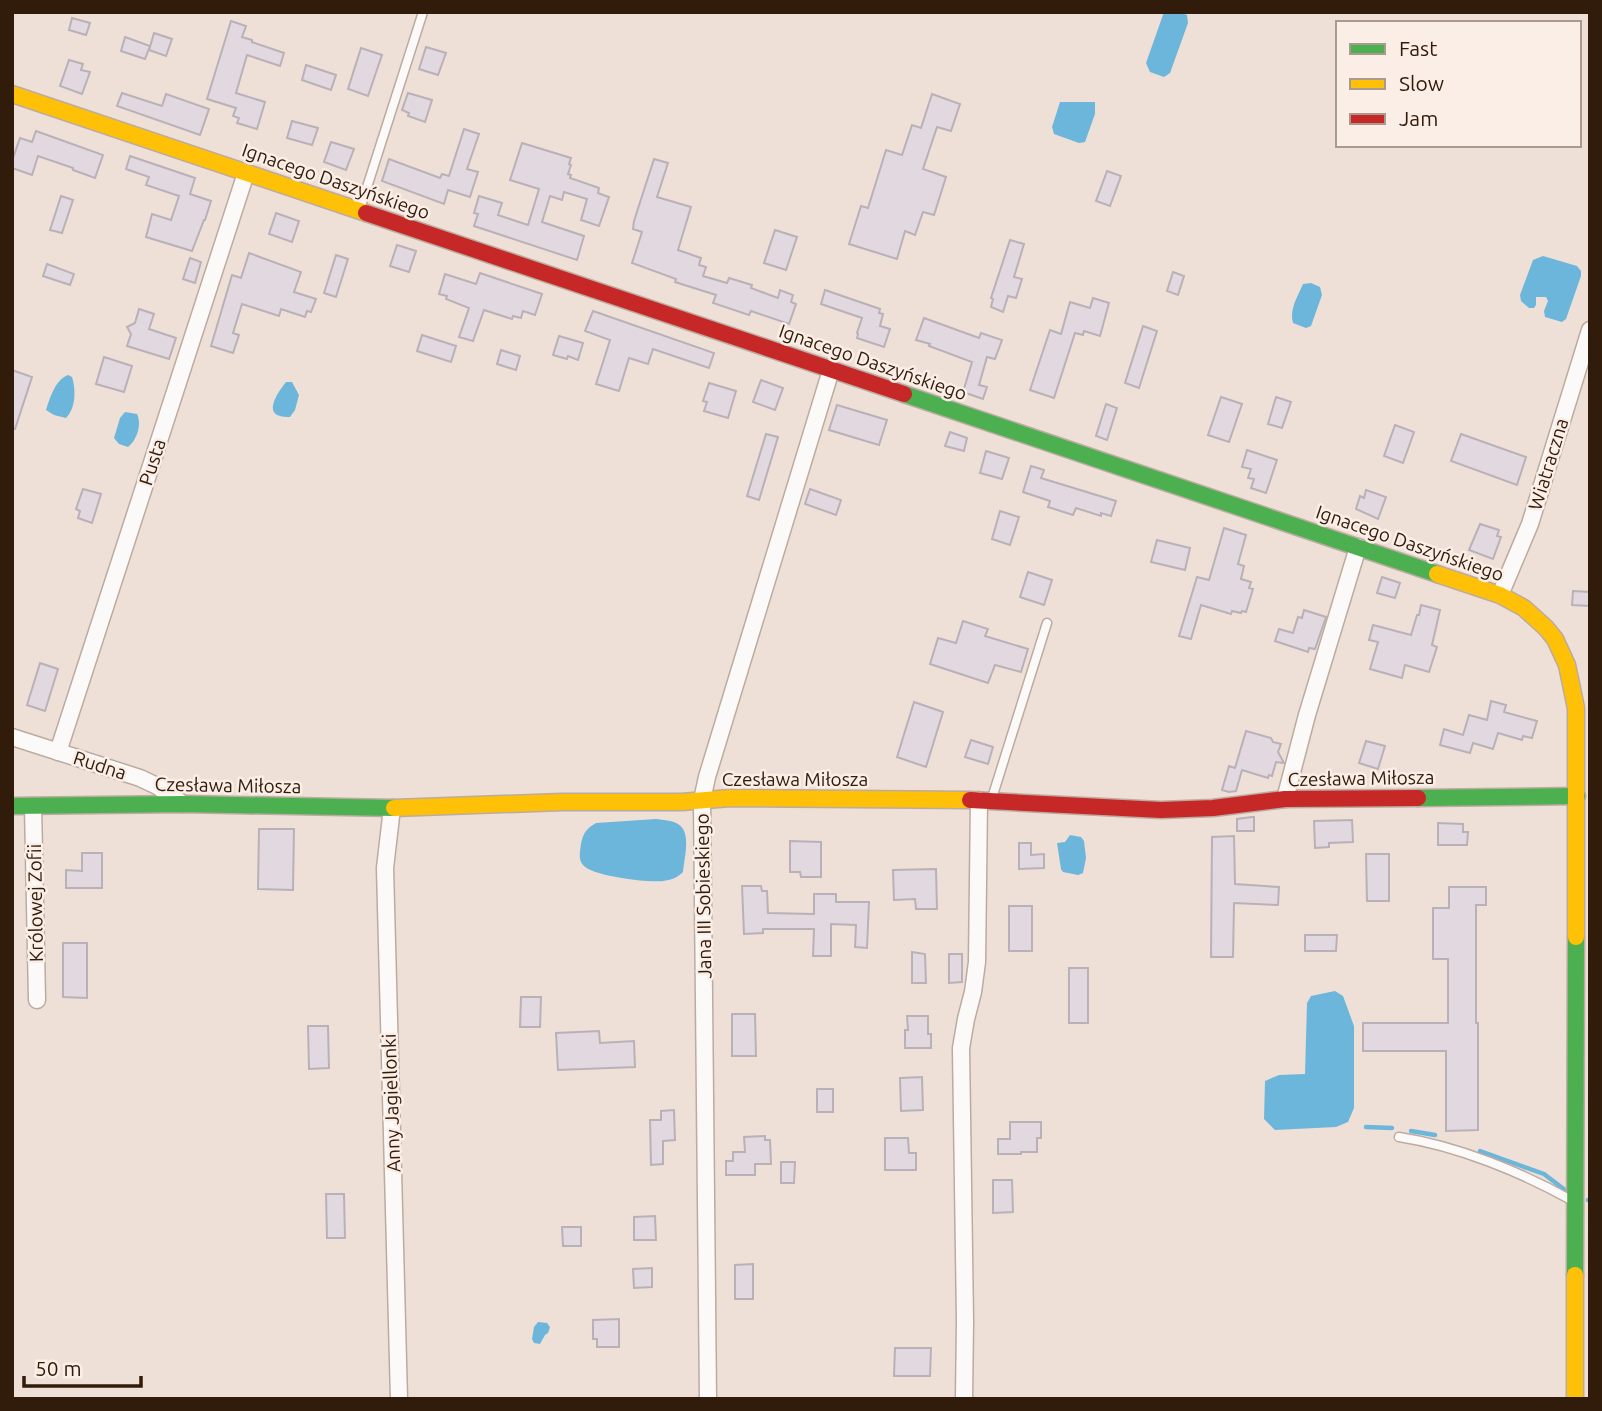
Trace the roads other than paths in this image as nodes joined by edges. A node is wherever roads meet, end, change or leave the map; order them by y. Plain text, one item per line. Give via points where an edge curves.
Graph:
1 (423, 12) edge
2 (12, 94) edge
3 (246, 173) junction
4 (359, 212) junction
5 (1590, 330) edge
6 (831, 370) junction
7 (1358, 547) junction
8 (1500, 596) junction
9 (1046, 623) dead end
10 (12, 737) edge
11 (58, 751) junction
12 (1581, 786) edge
13 (1285, 799) junction
14 (702, 800) junction
15 (985, 800) junction
16 (183, 804) junction
17 (12, 806) edge
18 (33, 806) junction
19 (392, 808) junction
20 (37, 1000) dead end
21 (1583, 1111) edge
22 (1399, 1137) dead end
23 (1576, 1203) junction
24 (399, 1399) edge
25 (708, 1399) edge
26 (964, 1399) edge
27 (1575, 1399) edge

1 - 4 lane
2 - 3 street, Ignacego Daszyńskiego
3 - 4 street, Ignacego Daszyńskiego
3 - 11 street, Pusta
4 - 6 street, Ignacego Daszyńskiego
5 - 8 street, Wiatraczna via 1530,524
6 - 7 street, Ignacego Daszyńskiego
6 - 14 street, Jana III Sobieskiego
7 - 8 street, Ignacego Daszyńskiego
7 - 13 street
8 - 12 street, Ignacego Daszyńskiego via 1524,607 1547,628 1563,654 1573,686
9 - 15 lane
10 - 11 street, Rudna
11 - 16 street, Rudna via 139,778
12 - 13 street, Czesława Miłosza
12 - 21 street, Ignacego Daszyńskiego
13 - 15 street, Czesława Miłosza via 1161,810
14 - 15 street, Czesława Miłosza
14 - 19 street, Czesława Miłosza
14 - 25 street, Jana III Sobieskiego
15 - 26 street via 976,962 961,1048
16 - 18 street, Czesława Miłosza
16 - 19 street, Czesława Miłosza
17 - 18 street, Czesława Miłosza
18 - 20 street, Królowej Zofii
19 - 24 street, Anny Jagiellonki via 384,868
21 - 23 street, Ignacego Daszyńskiego
22 - 23 lane via 1456,1149 1547,1186
23 - 27 street, Ignacego Daszyńskiego via 1579,1353

